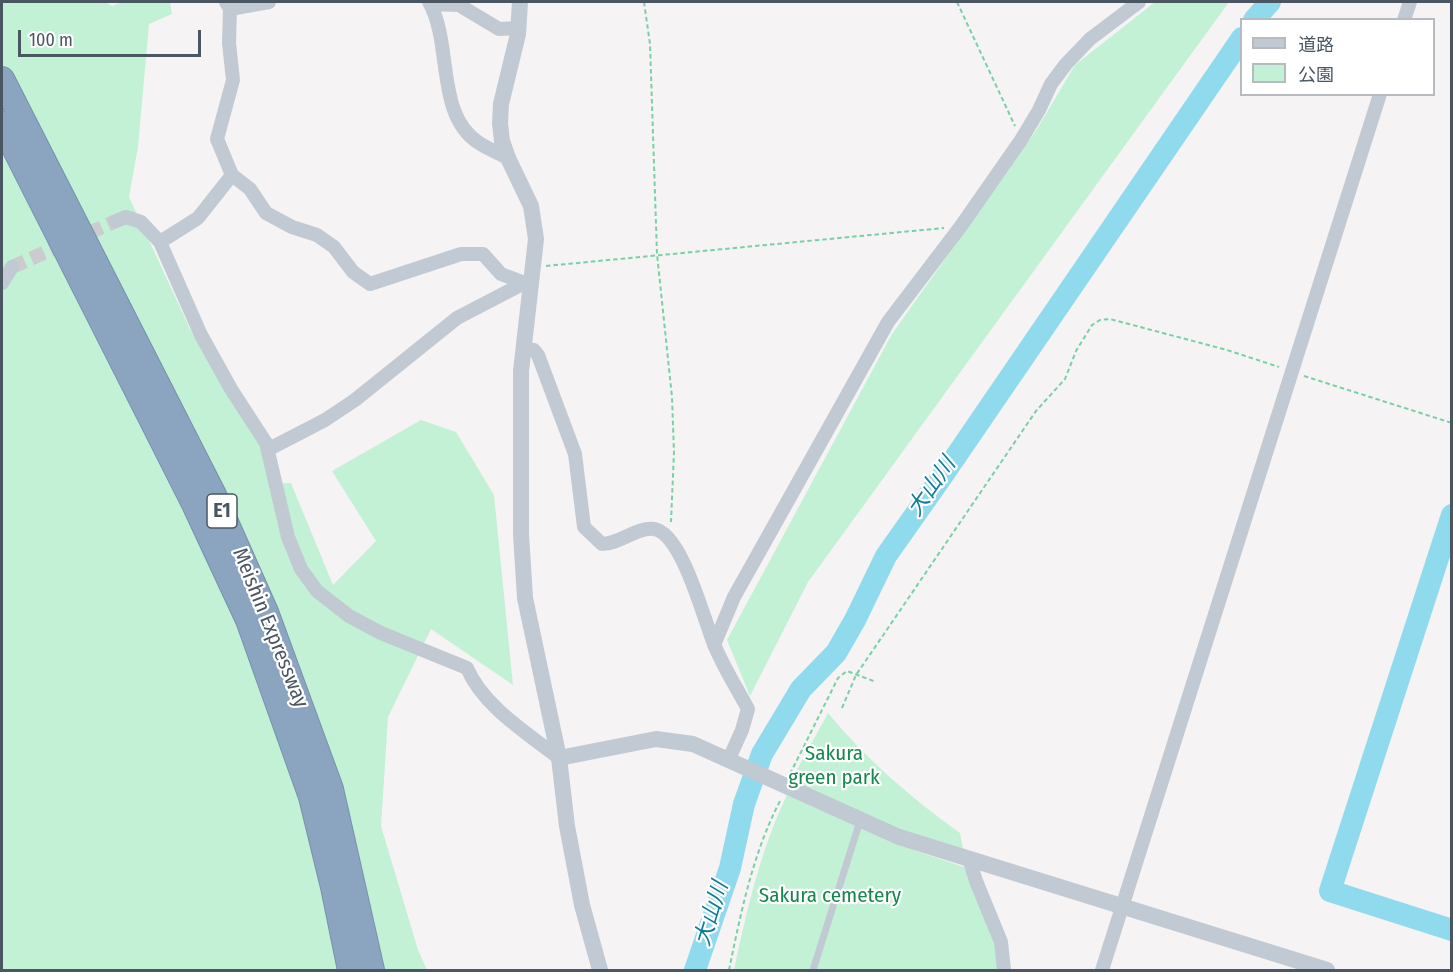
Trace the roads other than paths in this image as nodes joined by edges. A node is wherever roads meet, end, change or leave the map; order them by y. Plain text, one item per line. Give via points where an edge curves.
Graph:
1 (269, 2) edge
2 (520, 2) edge
3 (1139, 2) edge
4 (1410, 2) edge
5 (429, 3) edge
6 (228, 5) edge
7 (1405, 18) edge
8 (519, 28) junction
9 (2, 79) edge
10 (1379, 96) edge
11 (2, 124) edge
12 (508, 158) junction
13 (232, 175) junction
14 (116, 221) tunnel mouth
15 (160, 242) junction
16 (12, 267) tunnel mouth
17 (531, 276) junction
18 (2, 283) edge
19 (524, 349) junction
20 (268, 449) junction
21 (714, 645) junction
22 (559, 759) junction
23 (730, 760) junction
24 (860, 819) junction
25 (969, 859) junction
26 (1122, 907) junction
27 (350, 970) edge
28 (372, 970) edge
29 (600, 970) edge
30 (813, 970) edge
31 (1004, 970) edge
32 (1102, 970) edge
33 (1328, 970) edge

1 - 6 street
2 - 8 street
3 - 21 street via 1090,39 1066,64 1021,140 888,322 734,597
4 - 7 street
5 - 8 street via 459,5 500,29
5 - 12 street via 441,27 450,98 460,125 478,143
6 - 13 street via 232,80 217,140
8 - 12 street via 501,104 502,141
9 - 28 highway, Meishin Expressway / E1 via 214,495 266,612 331,789
10 - 26 street
11 - 27 highway, Meishin Expressway / E1 via 189,494 248,620 310,797
12 - 17 street via 531,206 536,239
13 - 15 street via 198,218
13 - 17 street via 250,189 266,213 326,241 353,272 370,284 461,254 483,254 501,274
14 - 15 street via 126,217 141,222
15 - 20 street via 201,335
16 - 18 street
17 - 19 street
17 - 20 street via 457,318 325,420
19 - 21 street via 534,350 538,355 575,454 584,527 602,544 646,529 656,529 670,539 694,586
19 - 22 street via 521,460 525,598
20 - 22 street via 288,537 301,569 317,591 349,616 381,633 467,668 482,694
21 - 23 street via 748,710
22 - 23 street via 656,739 693,744
22 - 29 street via 580,894
23 - 24 street
24 - 25 street via 899,837
24 - 30 lane
25 - 26 street
25 - 31 street via 1001,942
26 - 32 street
26 - 33 street

